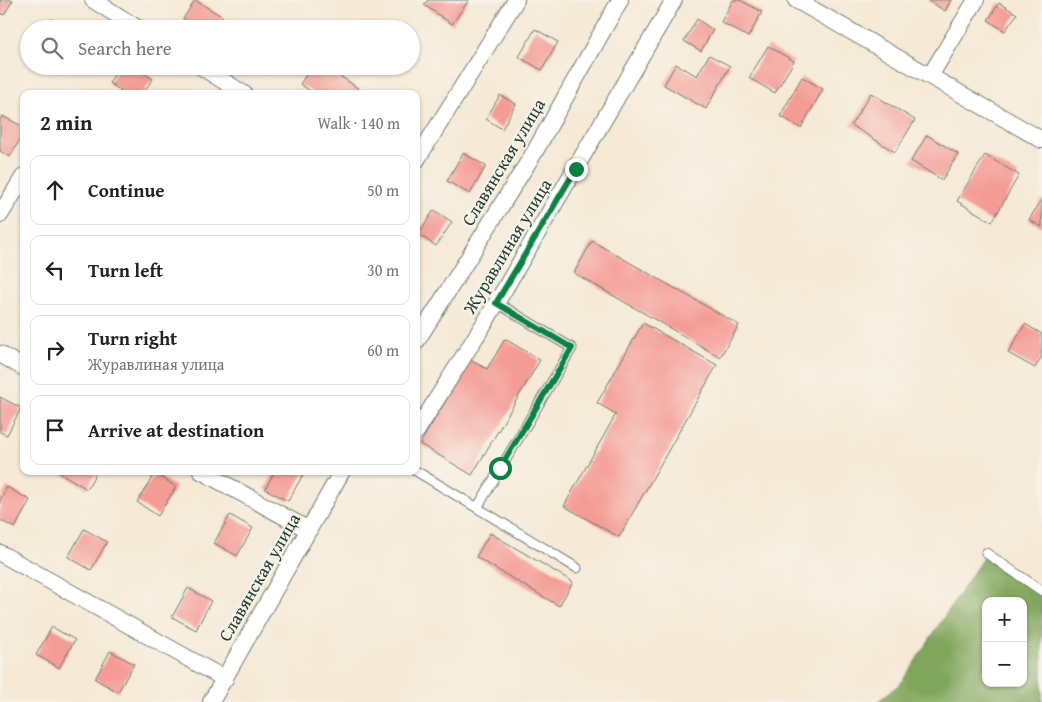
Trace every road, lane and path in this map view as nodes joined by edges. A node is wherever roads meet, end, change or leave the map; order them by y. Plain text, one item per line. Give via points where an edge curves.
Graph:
1 (93, 0) edge
2 (516, 0) edge
3 (620, 0) edge
4 (674, 0) edge
5 (796, 0) edge
6 (976, 0) edge
7 (125, 20) edge
8 (214, 75) edge
9 (930, 76) junction
10 (238, 90) edge
11 (1042, 140) edge
12 (420, 155) edge
13 (20, 182) edge
14 (0, 215) edge
15 (496, 303) junction
16 (420, 332) edge
17 (0, 354) edge
18 (20, 366) edge
19 (420, 426) edge
20 (420, 473) edge
21 (208, 475) edge
22 (340, 475) edge
23 (477, 508) junction
24 (308, 530) junction
25 (0, 553) edge
26 (986, 553) dead end
27 (577, 568) dead end
28 (1042, 591) edge
29 (225, 679) junction
30 (211, 702) edge

1 - 7 street
2 - 12 street
3 - 16 street, Славянская улица via 534,153
4 - 15 street, Журавлиная улица
5 - 9 street
6 - 9 street
8 - 10 street
9 - 11 street
13 - 14 street
15 - 19 street, Журавлиная улица
15 - 23 lane via 572,348
17 - 18 street
20 - 23 lane
21 - 24 street
22 - 24 street, Славянская улица
23 - 27 lane
24 - 29 street, Славянская улица
25 - 29 street
26 - 28 lane
29 - 30 street, Славянская улица

